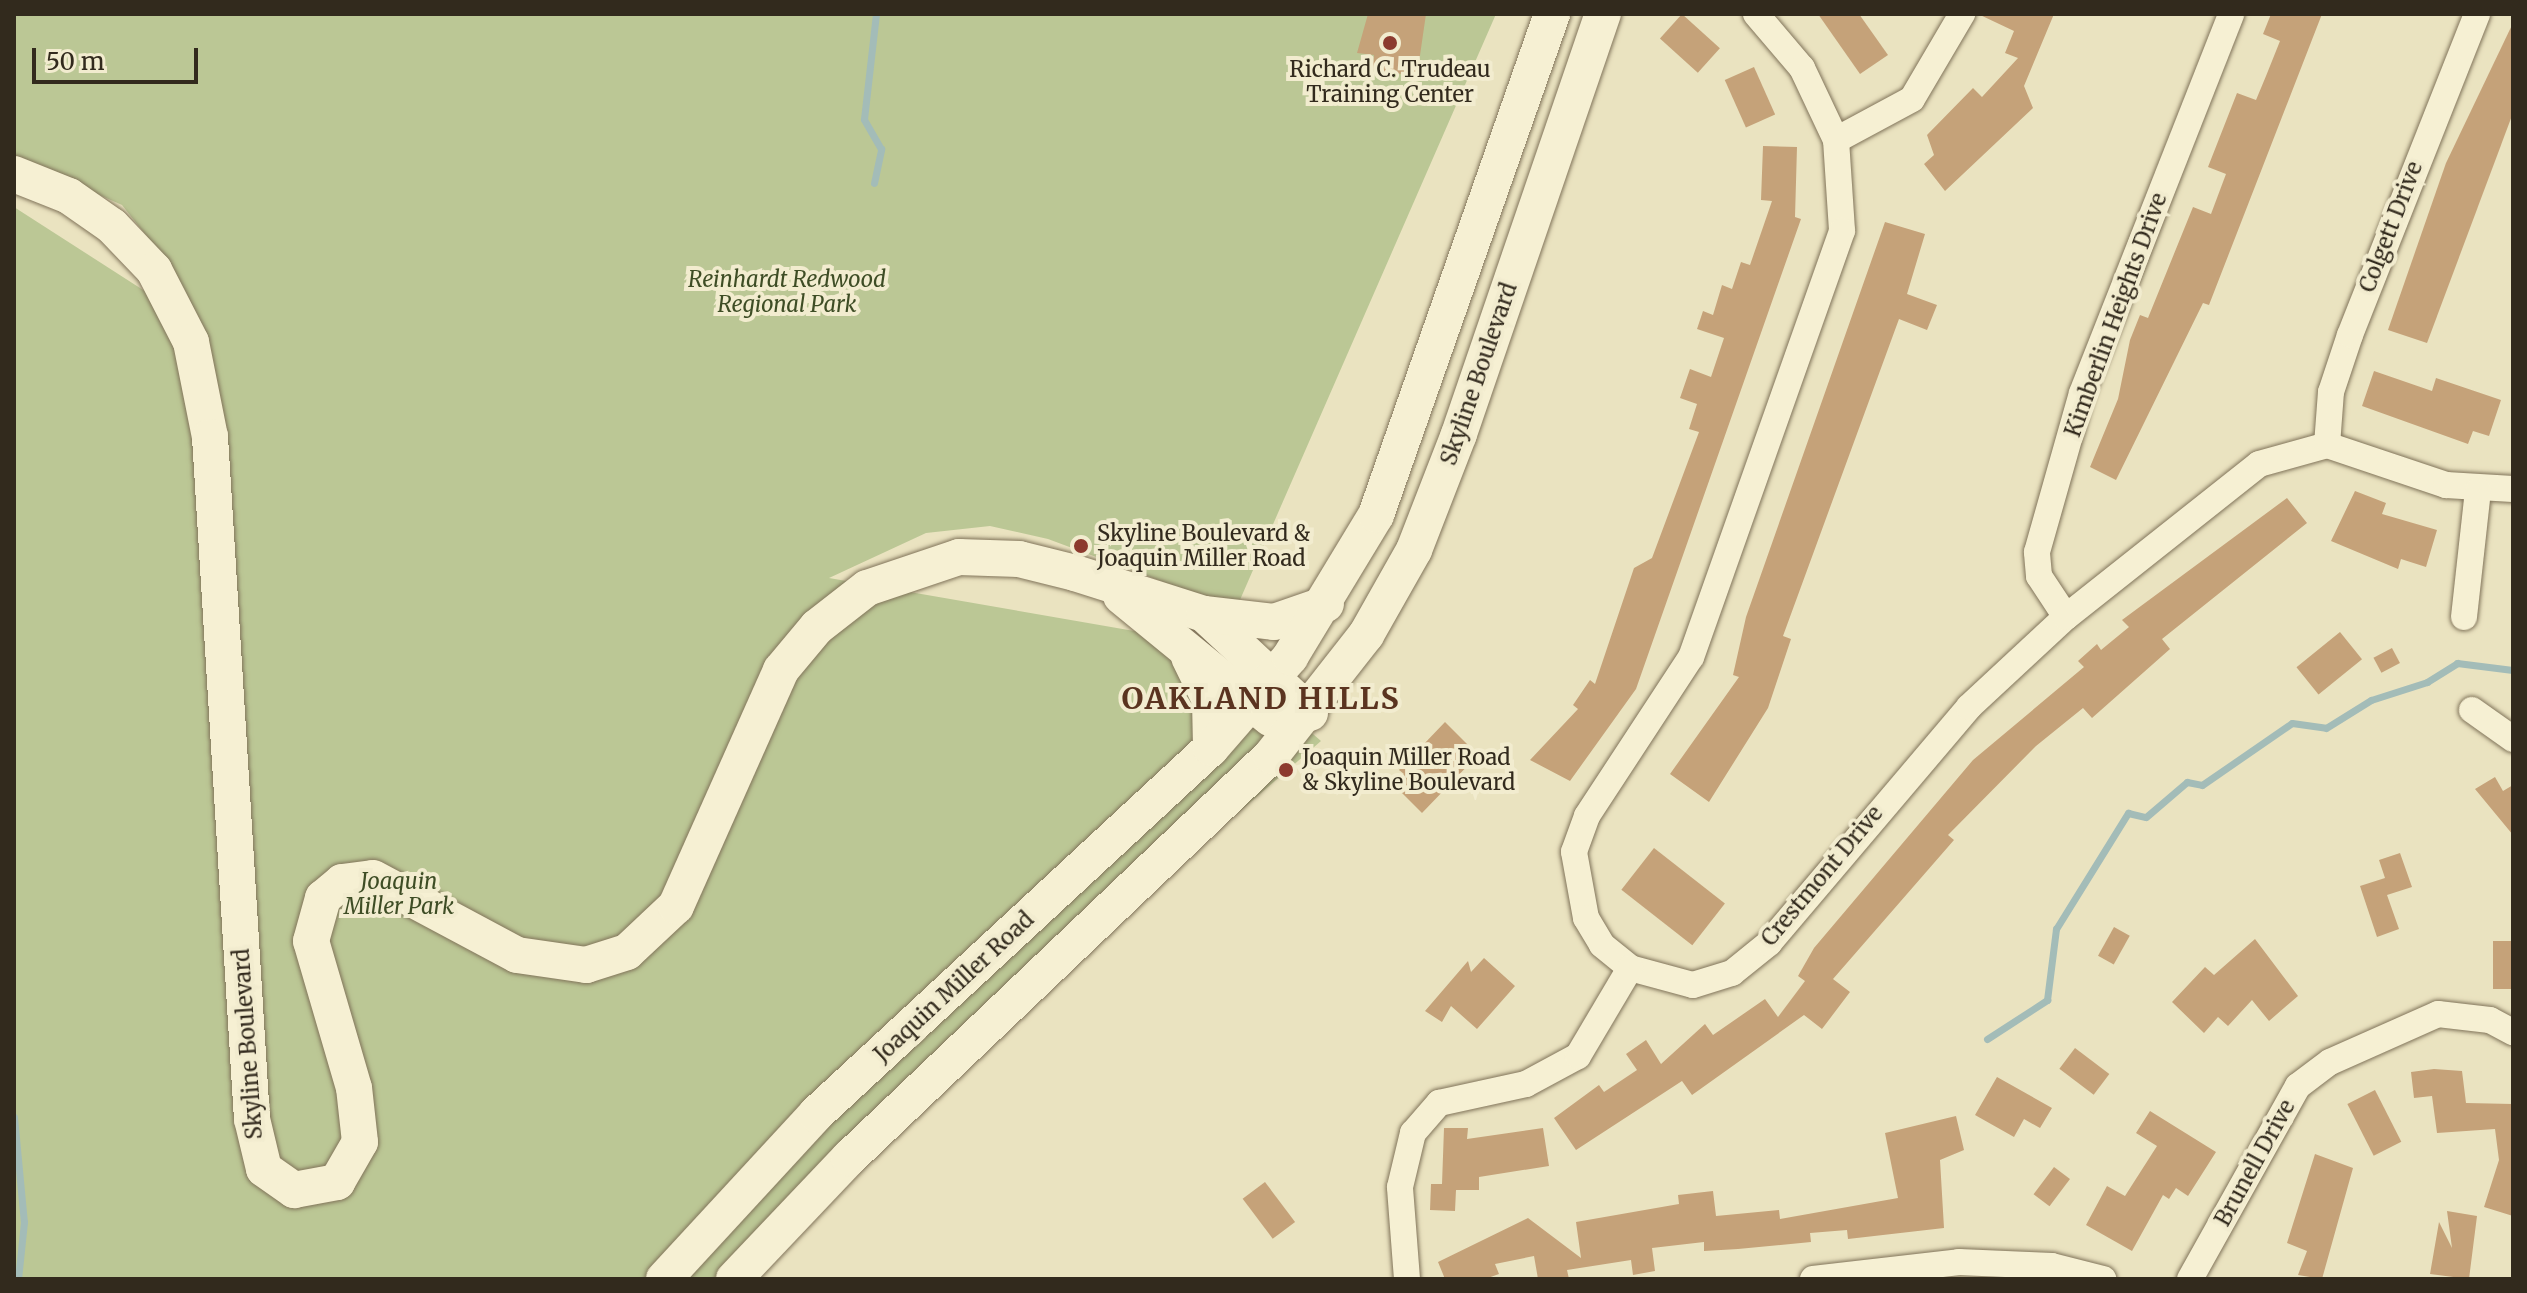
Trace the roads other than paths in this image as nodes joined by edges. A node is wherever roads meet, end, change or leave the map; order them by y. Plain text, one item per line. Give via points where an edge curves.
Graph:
1 (1552, 14) edge
2 (1603, 14) edge
3 (1756, 14) edge
4 (1962, 14) edge
5 (2231, 14) edge
6 (2477, 14) edge
7 (1836, 140) junction
8 (14, 174) edge
9 (2327, 445) junction
10 (2513, 489) edge
11 (2478, 491) junction
12 (1104, 583) junction
13 (1326, 604) junction
14 (1204, 614) junction
15 (2066, 617) junction
16 (2464, 617) dead end
17 (1181, 646) junction
18 (1262, 691) junction
19 (2472, 710) dead end
20 (1300, 724) junction
21 (2513, 739) edge
22 (1211, 748) junction
23 (1630, 968) junction
24 (2513, 1032) edge
25 (664, 1279) edge
26 (734, 1279) edge
27 (1407, 1279) edge
28 (1813, 1279) edge
29 (2103, 1279) edge
30 (2190, 1279) edge

1 - 13 main road via 1376,515
2 - 20 main road, Skyline Boulevard via 1414,550
3 - 7 street, Crestmont Drive via 1802,68
4 - 7 street via 1912,99
5 - 15 street, Kimberlin Heights Drive via 2087,379 2041,538 2039,576
6 - 9 street, Colgett Drive via 2350,335 2331,392
7 - 23 street, Crestmont Drive via 1842,231 1828,283 1691,657 1587,816 1574,852 1586,918 1602,945
8 - 12 main road, Skyline Boulevard via 69,196 112,226 154,270 191,342 210,437 252,1119 264,1169 294,1190 337,1182 360,1142 354,1088 311,941 316,910 331,889 356,878 396,885 496,945 540,962 586,965 627,952 676,906 781,670 843,605 893,576 959,557 1019,559
9 - 11 street
9 - 15 street, Crestmont Drive via 2259,464
10 - 11 street
11 - 16 street
12 - 14 main road, Skyline Boulevard
12 - 17 main road, Skyline Boulevard
13 - 14 main road via 1274,622
13 - 18 main road
14 - 18 main road, Skyline Boulevard
15 - 23 street, Crestmont Drive via 1969,707 1769,943 1732,973 1693,985
17 - 18 main road, Skyline Boulevard
17 - 22 main road via 1210,700
18 - 20 main road, Skyline Boulevard
18 - 22 main road, Joaquin Miller Road
19 - 21 street
20 - 26 main road via 849,1158
22 - 25 main road, Joaquin Miller Road via 816,1114
23 - 27 street via 1578,1056 1526,1084 1439,1103 1413,1133 1400,1187
24 - 30 street, Brunell Drive via 2490,1020 2438,1014 2330,1062 2298,1086
28 - 29 street via 1959,1262 2052,1266

